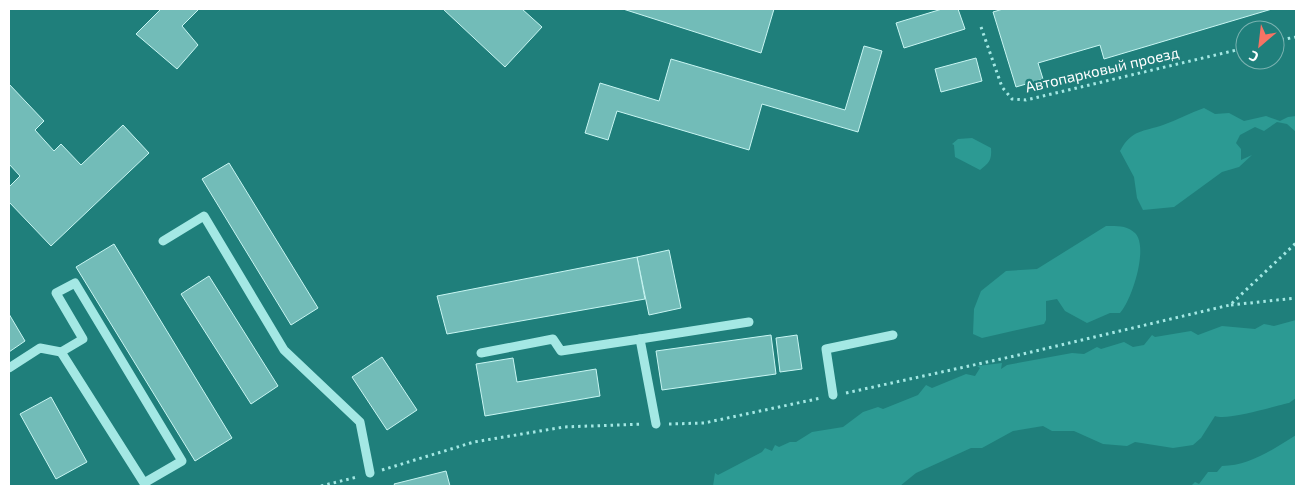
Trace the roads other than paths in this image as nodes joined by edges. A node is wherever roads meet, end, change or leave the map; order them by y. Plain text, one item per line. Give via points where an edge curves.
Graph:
1 (162, 241) dead end
2 (749, 322) dead end
3 (893, 336) dead end
4 (640, 339) junction
5 (61, 352) junction
6 (481, 352) dead end
7 (9, 368) edge
8 (833, 395) dead end
9 (656, 424) dead end
10 (370, 473) dead end
11 (145, 485) edge

1 - 10 lane via 204,216 284,350 360,422
2 - 4 lane
3 - 8 lane via 826,349
4 - 6 lane via 561,351 553,339
4 - 9 lane
5 - 7 lane via 40,348
5 - 11 lane
5 - 11 lane via 83,339 56,293 74,283 182,461

